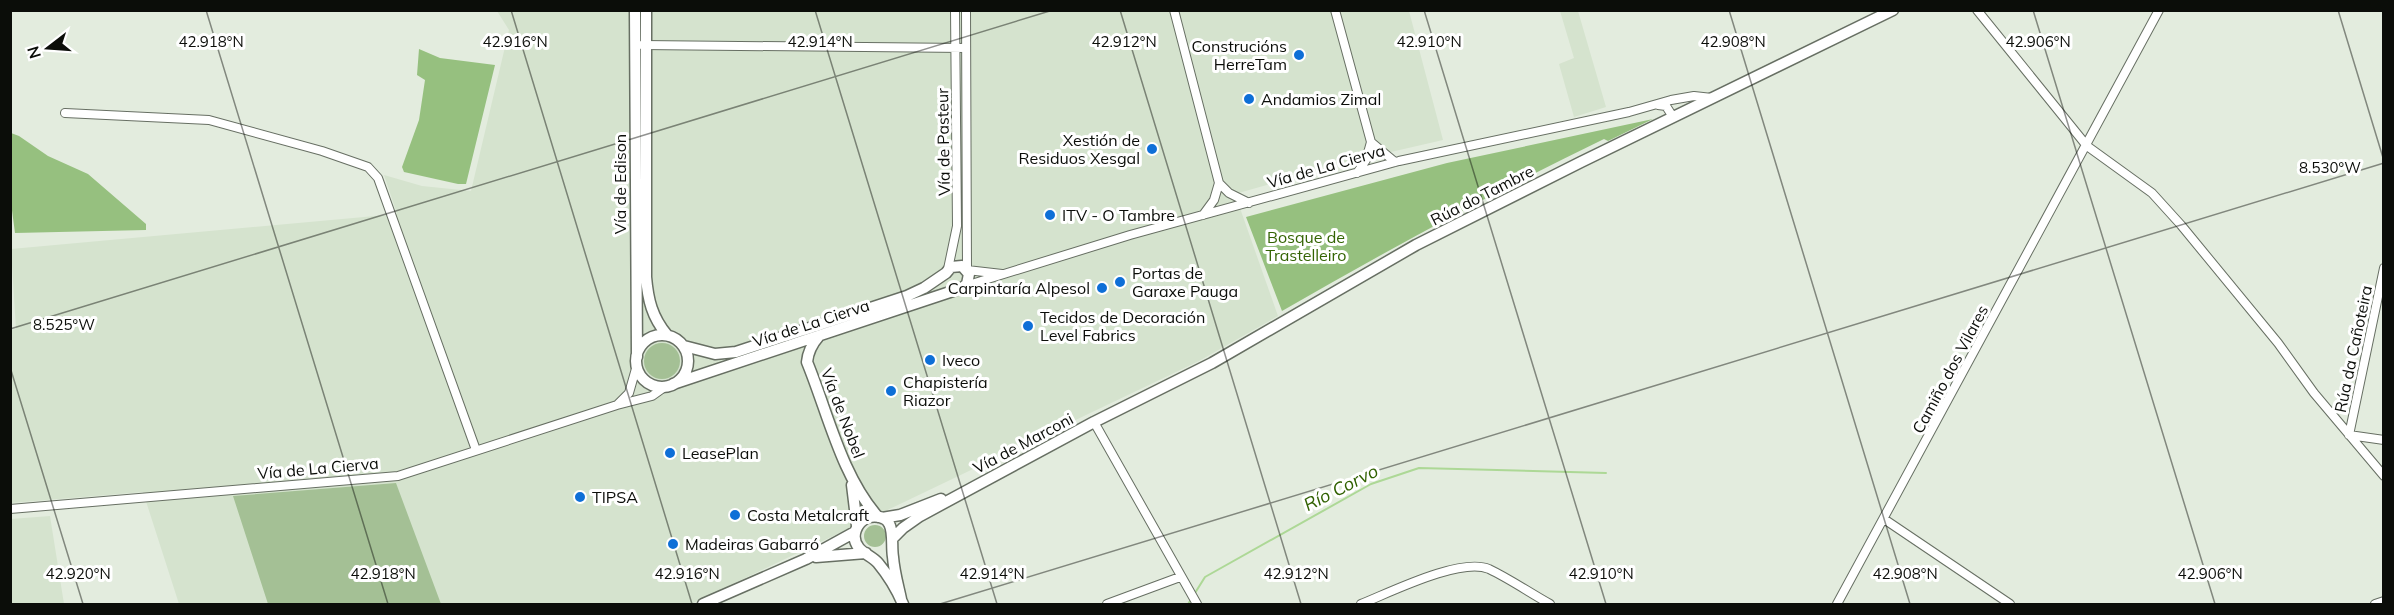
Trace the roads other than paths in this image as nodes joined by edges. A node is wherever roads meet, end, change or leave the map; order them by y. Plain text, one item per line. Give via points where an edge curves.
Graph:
1 (635, 10) edge
2 (646, 10) edge
3 (955, 10) edge
4 (966, 10) edge
5 (1174, 10) edge
6 (1335, 10) edge
7 (1893, 10) edge
8 (1977, 10) edge
9 (2159, 10) edge
10 (640, 45) junction
11 (955, 48) junction
12 (966, 48) junction
13 (1678, 98) junction
14 (1712, 98) junction
15 (1662, 105) junction
16 (1683, 112) junction
17 (65, 113) dead end
18 (1372, 146) junction
19 (2086, 146) junction
20 (1395, 162) junction
21 (1378, 167) junction
22 (1357, 173) junction
23 (1220, 188) junction
24 (1250, 203) junction
25 (1226, 209) junction
26 (1202, 216) junction
27 (2384, 268) edge
28 (967, 270) junction
29 (946, 273) junction
30 (1006, 274) junction
31 (962, 288) junction
32 (667, 335) junction
33 (820, 336) junction
34 (684, 346) junction
35 (783, 348) junction
36 (637, 361) junction
37 (807, 362) junction
38 (669, 385) junction
39 (617, 405) junction
40 (1094, 422) junction
41 (2349, 435) junction
42 (2384, 440) edge
43 (476, 450) junction
44 (851, 476) junction
45 (2384, 476) edge
46 (967, 490) junction
47 (10, 509) edge
48 (880, 518) junction
49 (1884, 519) junction
50 (856, 529) junction
51 (892, 541) junction
52 (867, 554) junction
53 (806, 559) junction
54 (1180, 577) junction
55 (2384, 601) edge
56 (902, 602) edge
57 (703, 604) edge
58 (1107, 604) edge
59 (1197, 604) edge
60 (1361, 604) edge
61 (1550, 604) edge
62 (1837, 604) edge
63 (2010, 604) edge
64 (2375, 604) edge

1 - 10 main road, Vía de Edison
2 - 10 main road, Vía de Edison
3 - 11 street, Vía de Pasteur
4 - 12 street, Vía de Pasteur
5 - 23 street
6 - 18 street
7 - 14 main road, Rúa do Tambre
8 - 19 street
9 - 19 street, Camiño dos Vilares
10 - 11 street
10 - 32 main road, Vía de Edison via 646,277 654,316
10 - 36 main road, Vía de Edison
11 - 12 street
11 - 29 street, Vía de Pasteur via 957,226
12 - 28 street, Vía de Pasteur
13 - 14 street, Vía de La Cierva
13 - 15 street, Vía de La Cierva
13 - 16 street
14 - 16 main road, Rúa do Tambre
15 - 16 street
15 - 20 street, Vía de La Cierva
16 - 40 main road, Rúa do Tambre via 1416,245 1212,363
17 - 43 street via 209,120 368,167 378,178
18 - 20 street
18 - 21 street
18 - 22 street
19 - 41 street via 2152,193 2271,334
19 - 49 street, Camiño dos Vilares
20 - 21 street, Vía de La Cierva
21 - 22 street, Vía de La Cierva
22 - 24 street, Vía de La Cierva
23 - 24 street
23 - 25 street
23 - 26 street
24 - 25 street, Vía de La Cierva
25 - 26 street, Vía de La Cierva
26 - 30 street, Vía de La Cierva
27 - 41 street, Rúa da Cañoteira
28 - 29 main road via 954,266
28 - 30 street, Vía de La Cierva
28 - 31 main road via 969,281
29 - 31 main road via 948,284
29 - 34 main road, Vía de La Cierva via 907,296 736,352 715,354
30 - 31 street, Vía de La Cierva
31 - 33 main road, Vía de La Cierva
32 - 34 main road
32 - 36 main road via 651,338 639,349
33 - 35 main road, Vía de La Cierva
33 - 37 main road, Vía de Nobel via 812,343
34 - 38 main road via 687,368 679,380
35 - 37 main road, Vía de Nobel
35 - 38 main road, Vía de La Cierva
36 - 38 main road via 647,381
36 - 39 street via 629,393
37 - 44 main road, Vía de Nobel
38 - 39 street, Vía de La Cierva via 652,396
39 - 43 street, Vía de La Cierva
40 - 46 main road, Vía de Marconi
40 - 54 street
41 - 42 street
41 - 45 street
43 - 47 street, Vía de La Cierva via 398,476
44 - 48 main road, Vía de Nobel
44 - 50 main road, Vía de Nobel
46 - 48 main road, Vía de Marconi via 900,515
46 - 51 main road, Vía de Marconi via 912,521
48 - 50 main road via 869,517
48 - 51 main road via 891,526
49 - 62 street, Camiño dos Vilares
49 - 63 street
50 - 52 main road via 856,542
50 - 53 main road
51 - 52 main road via 885,552
51 - 56 main road
52 - 53 main road
52 - 56 main road via 880,565
53 - 57 main road
54 - 58 street
54 - 59 street
55 - 64 street
60 - 61 street via 1435,574 1474,567 1487,568

